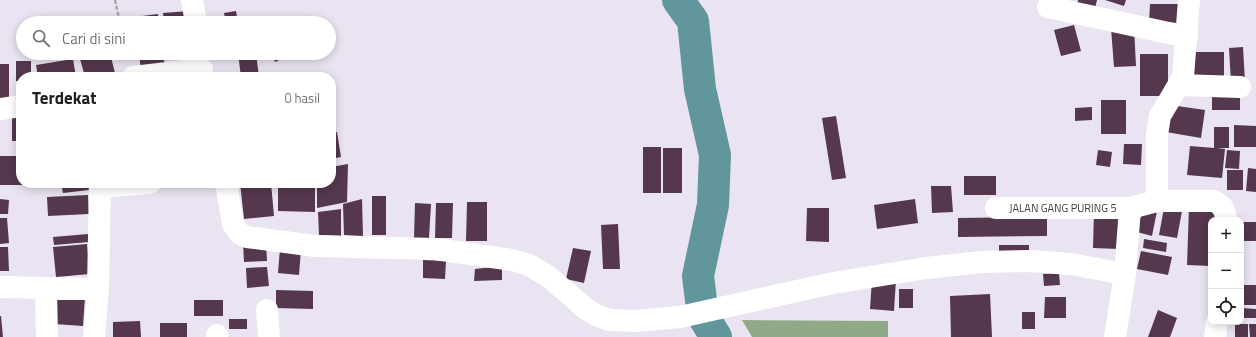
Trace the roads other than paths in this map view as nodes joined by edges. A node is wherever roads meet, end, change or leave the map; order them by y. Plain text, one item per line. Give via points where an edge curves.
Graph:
1 (192, 0) edge
2 (1189, 0) edge
3 (1048, 7) dead end
4 (195, 16) edge
5 (1187, 37) junction
6 (202, 66) edge
7 (164, 72) edge
8 (1179, 85) junction
9 (1240, 87) dead end
10 (16, 107) edge
11 (0, 109) edge
12 (100, 188) edge
13 (227, 188) edge
14 (1157, 201) junction
15 (996, 208) dead end
16 (1130, 208) junction
17 (1224, 212) edge
18 (1125, 274) junction
19 (0, 287) edge
20 (46, 288) junction
21 (98, 289) junction
22 (267, 310) dead end
23 (1217, 325) edge
24 (47, 337) edge
25 (94, 337) edge
26 (269, 337) edge
27 (1115, 337) edge
28 (1215, 337) edge

1 - 4 street
2 - 5 street
3 - 5 street
5 - 8 street via 1184,70
6 - 7 street
8 - 9 street
8 - 14 street via 1160,116 1157,135
10 - 11 street
12 - 21 street
13 - 18 street via 233,224 238,233 247,238 315,246 435,249 512,260 529,265 549,277 586,309 610,320 636,321 680,317 833,283 981,262 1036,261
14 - 16 street, JALAN GANG PURING 5
14 - 17 street, JALAN GANG PURING 5 via 1214,201
15 - 16 street, JALAN GANG PURING 5
16 - 18 street
18 - 27 street
19 - 20 street
20 - 21 street
20 - 24 street
21 - 25 street
22 - 26 street
23 - 28 street

